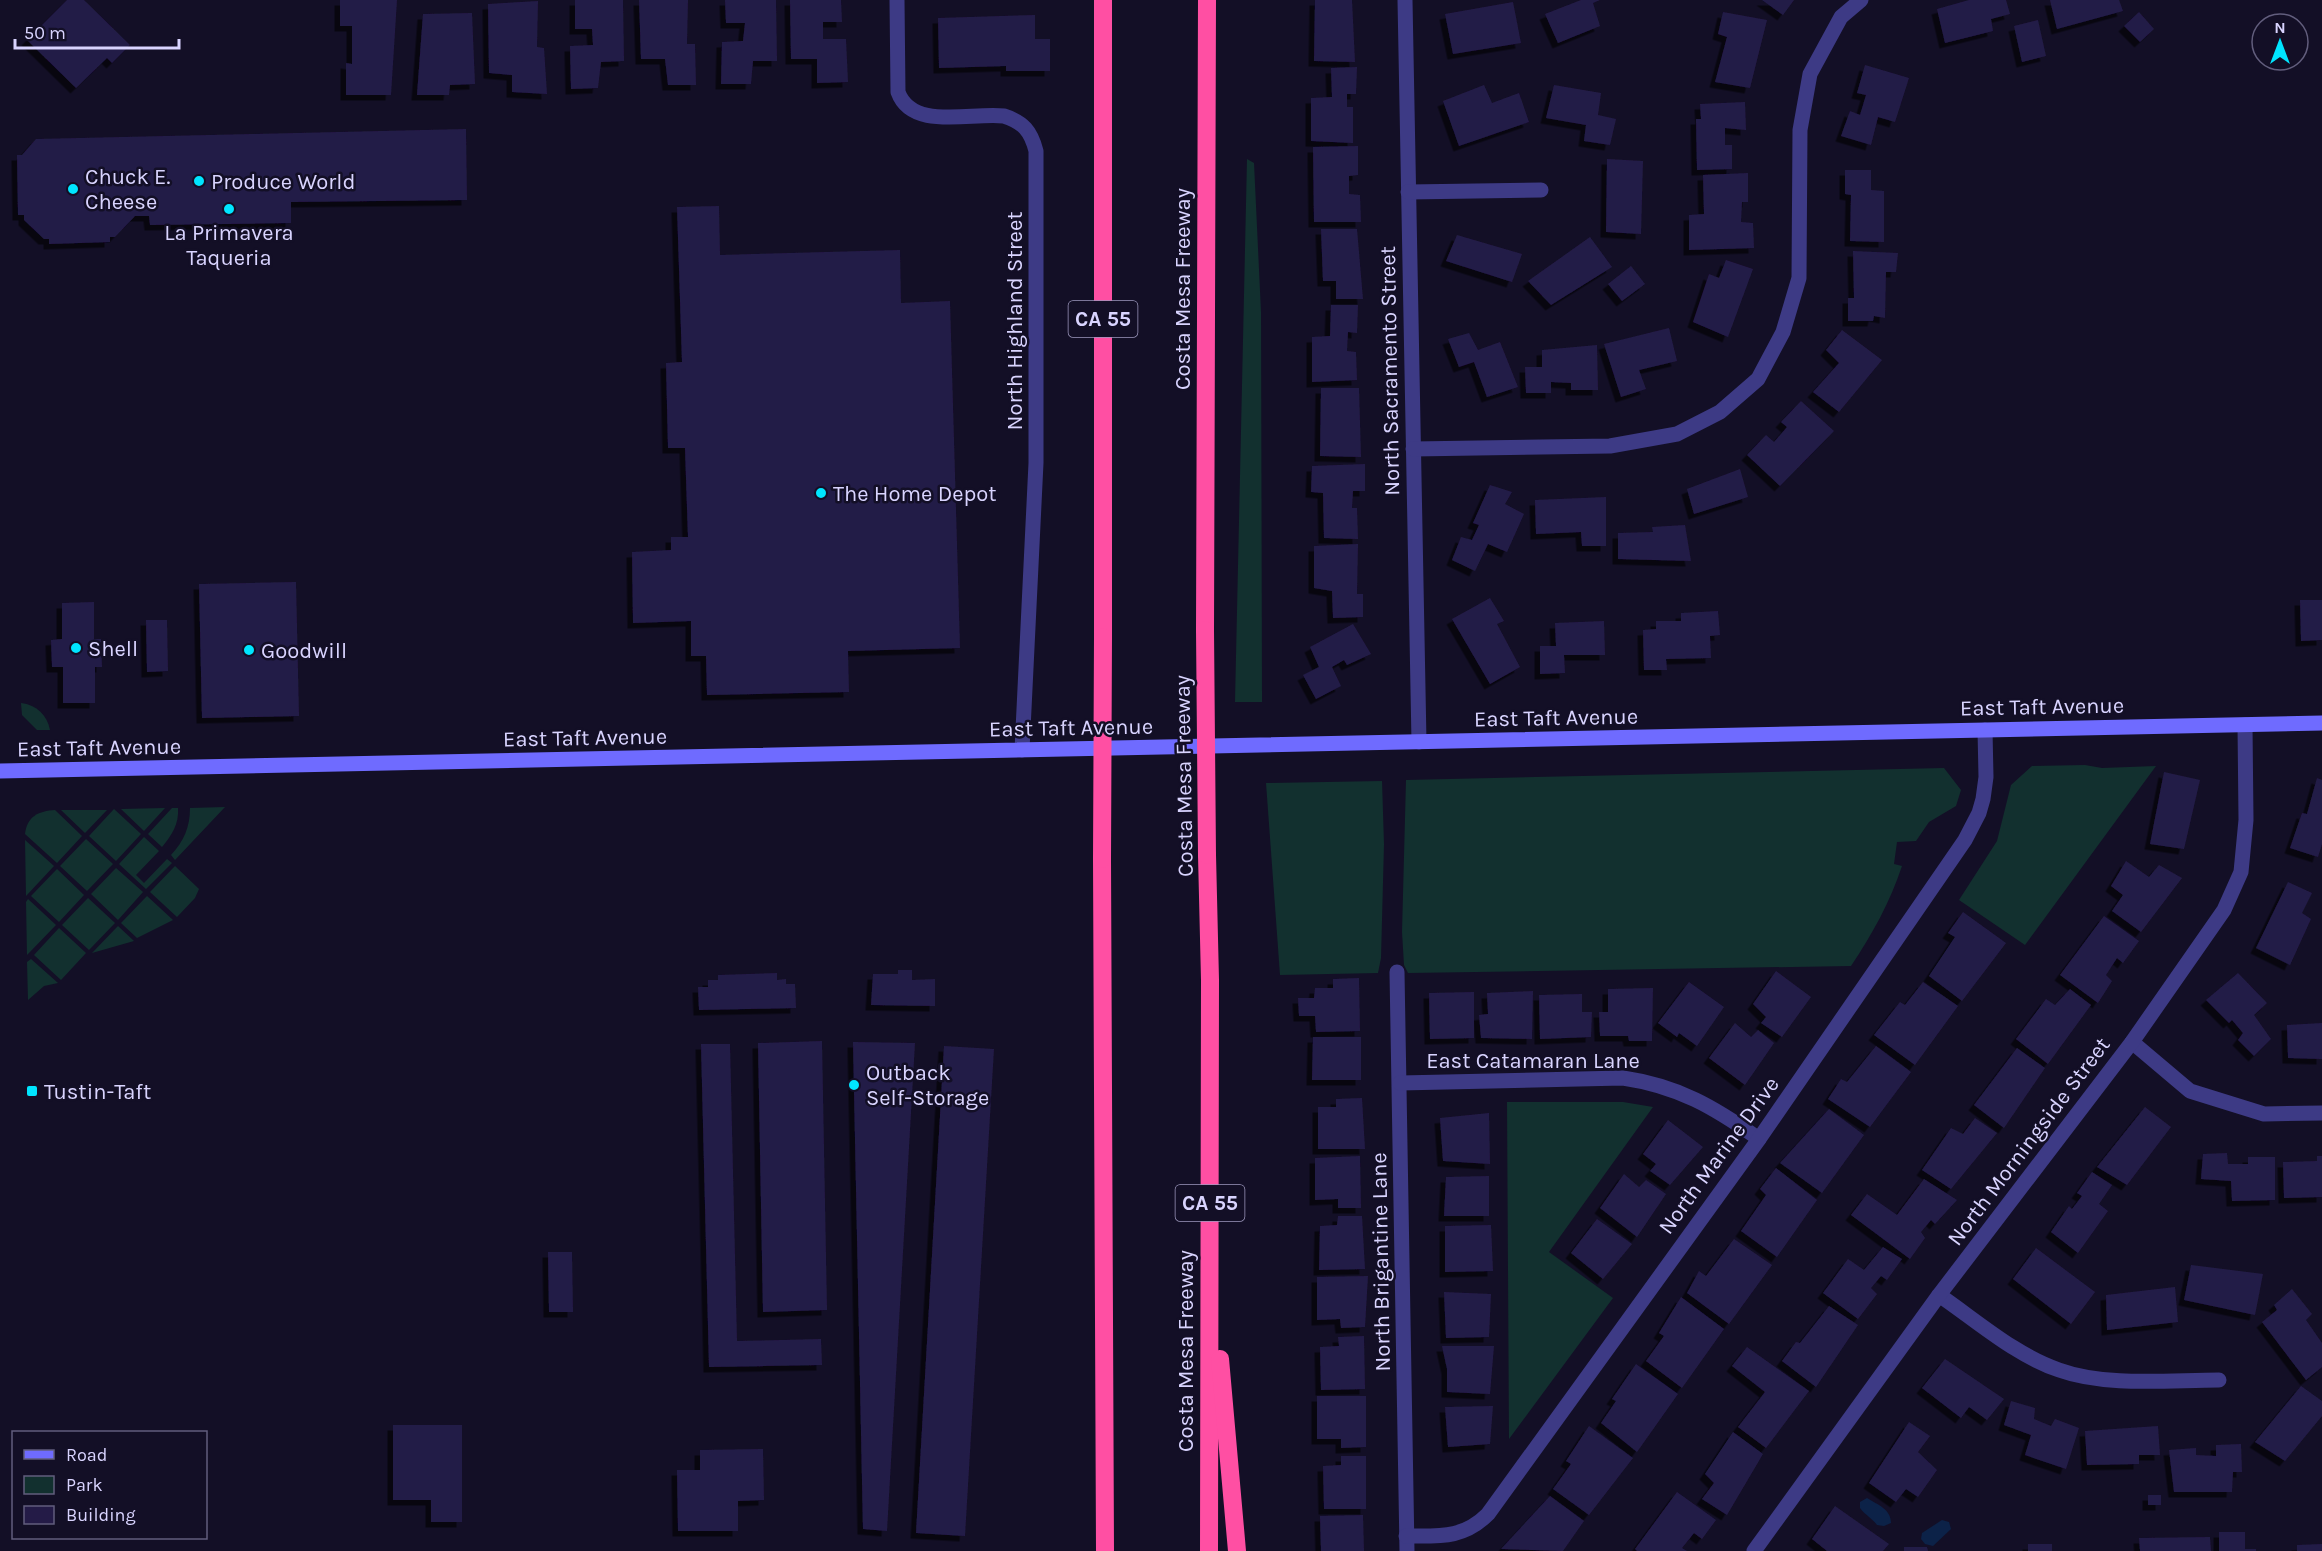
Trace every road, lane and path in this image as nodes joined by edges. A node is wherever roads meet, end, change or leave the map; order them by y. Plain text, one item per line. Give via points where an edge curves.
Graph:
1 (897, 0) edge
2 (1103, 0) edge
3 (1207, 0) edge
4 (1405, 0) edge
5 (1861, 0) edge
6 (1541, 190) dead end
7 (1408, 192) junction
8 (1413, 449) junction
9 (2322, 723) edge
10 (2245, 724) junction
11 (1985, 730) junction
12 (1419, 742) junction
13 (1022, 750) junction
14 (0, 771) edge
15 (1397, 972) dead end
16 (2132, 1042) junction
17 (1400, 1083) junction
18 (2322, 1113) edge
19 (1759, 1139) junction
20 (1210, 1248) junction
21 (1939, 1294) junction
22 (2218, 1380) dead end
23 (1406, 1544) edge
24 (1105, 1551) edge
25 (1209, 1551) edge
26 (1237, 1551) edge
27 (1754, 1551) edge

1 - 13 street, North Highland Street via 898,92 909,110 930,117 1015,119 1029,131 1036,151 1036,463
2 - 24 highway, CA 55, bridge
3 - 20 highway, Costa Mesa Freeway / CA 55, bridge via 1205,630
4 - 7 street, North Sacramento Street
5 - 8 street via 1841,17 1810,74 1800,130 1799,278 1783,332 1758,379 1720,412 1677,434 1610,446
6 - 7 street
7 - 8 street, North Sacramento Street
8 - 12 street, North Sacramento Street
9 - 10 main road, East Taft Avenue
10 - 11 main road, East Taft Avenue
10 - 16 street, North Morningside Street via 2246,820 2241,872 2224,910
11 - 12 main road, East Taft Avenue
11 - 19 street, North Marine Drive via 1986,777 1973,826
12 - 13 main road, East Taft Avenue
13 - 14 main road, East Taft Avenue
15 - 17 street, North Brigantine Lane
16 - 18 street via 2190,1091 2264,1114
16 - 21 street, North Morningside Street
17 - 19 street, East Catamaran Lane via 1623,1078 1653,1082 1721,1112
17 - 23 street, North Brigantine Lane
19 - 23 street, North Marine Drive via 1488,1514 1460,1533
20 - 25 highway, Costa Mesa Freeway / CA 55
20 - 26 highway
21 - 22 street via 2026,1356 2060,1371 2099,1380
21 - 27 street, North Morningside Street

